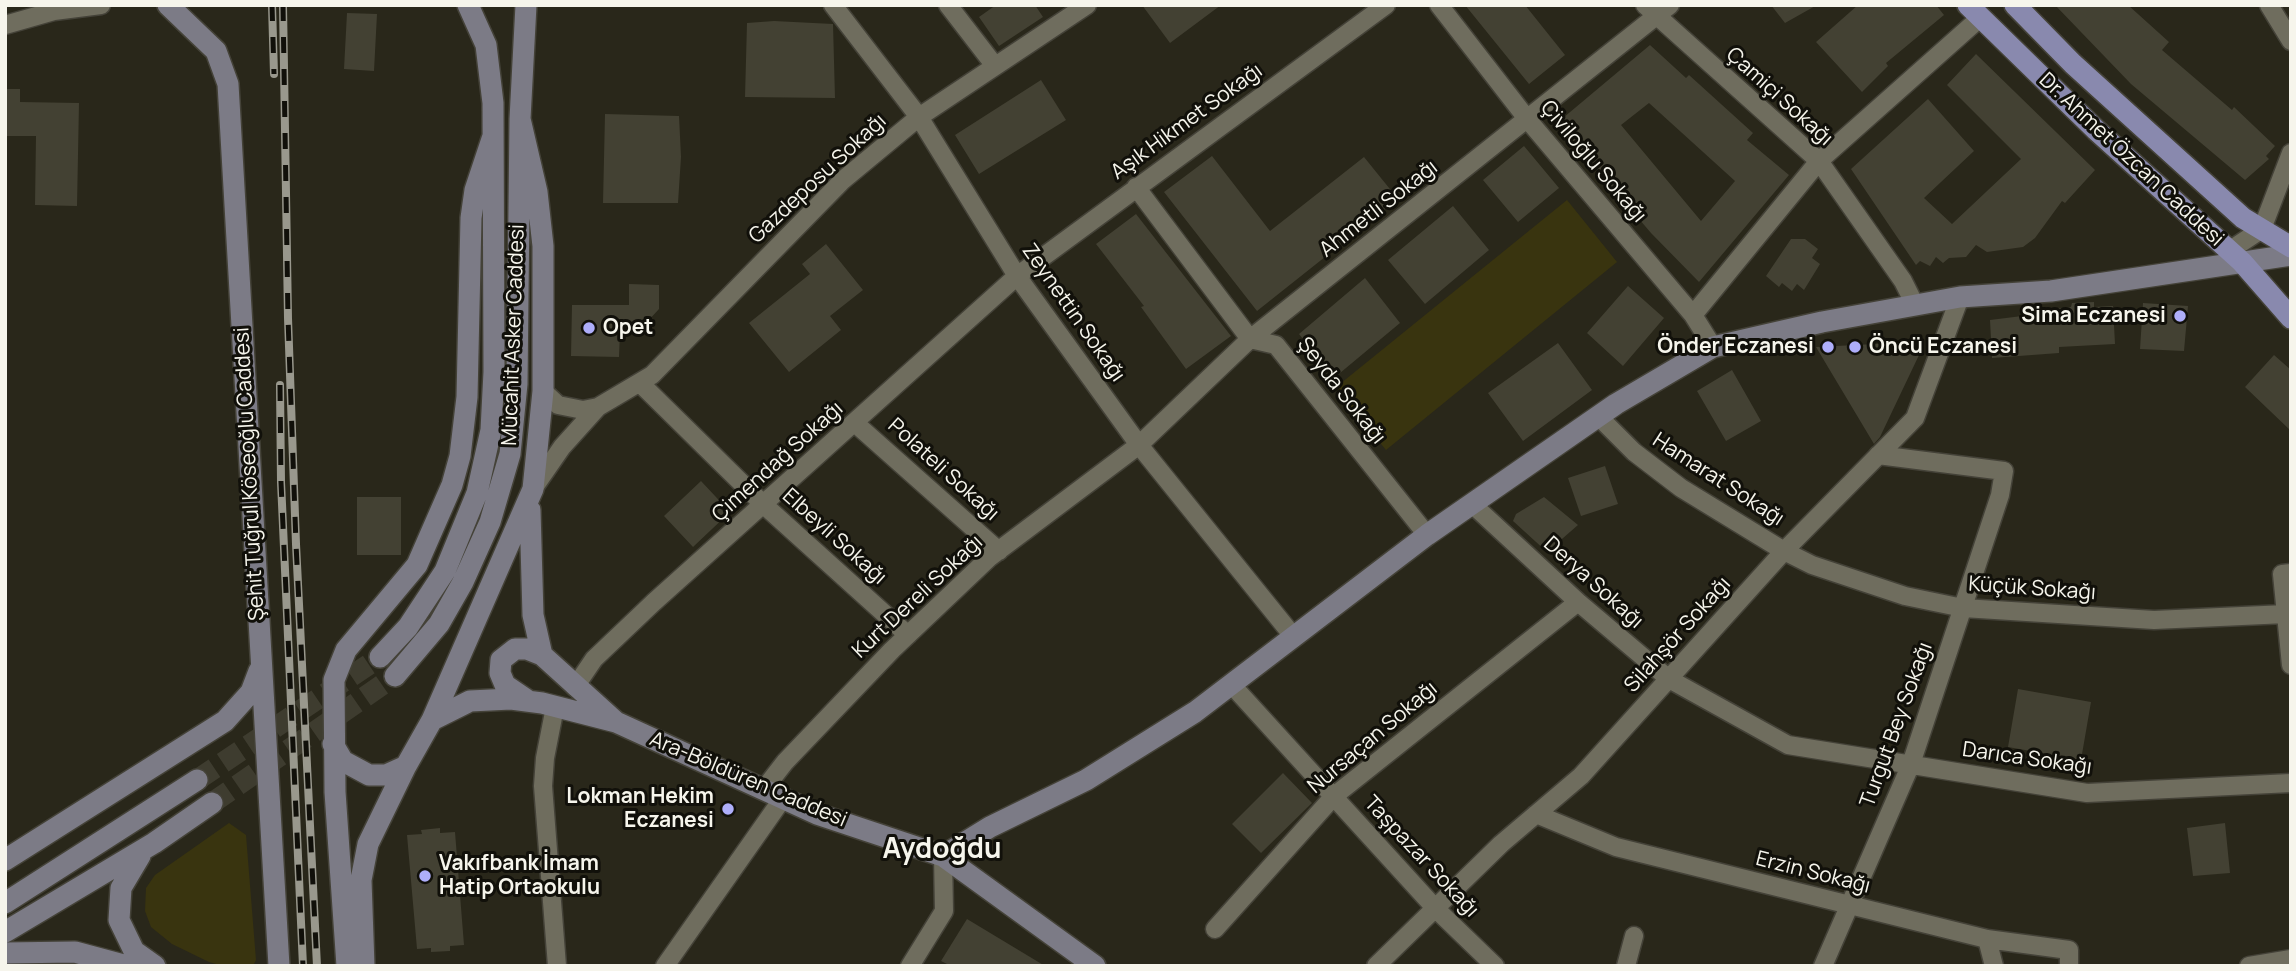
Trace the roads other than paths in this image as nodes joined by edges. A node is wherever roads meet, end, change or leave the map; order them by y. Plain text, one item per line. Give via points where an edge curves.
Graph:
1 (101, 5) edge
2 (168, 5) edge
3 (468, 5) edge
4 (526, 5) edge
5 (833, 5) edge
6 (948, 5) edge
7 (1386, 5) edge
8 (1439, 5) edge
9 (1670, 5) edge
10 (2015, 5) edge
11 (2269, 5) edge
12 (1075, 8) edge
13 (1650, 11) edge
14 (1975, 11) edge
15 (5, 25) edge
16 (2291, 41) edge
17 (995, 66) junction
18 (919, 117) junction
19 (520, 119) junction
20 (1528, 120) junction
21 (493, 136) junction
22 (2291, 153) edge
23 (1819, 161) junction
24 (1136, 187) junction
25 (2262, 229) junction
26 (2291, 247) edge
27 (2291, 255) edge
28 (2235, 257) junction
29 (1017, 276) junction
30 (1960, 297) junction
31 (1915, 305) junction
32 (1693, 315) junction
33 (2291, 318) edge
34 (1250, 339) junction
35 (1713, 347) junction
36 (640, 383) junction
37 (543, 391) junction
38 (598, 407) junction
39 (1598, 416) junction
40 (856, 424) junction
41 (1139, 445) junction
42 (1878, 455) junction
43 (1122, 456) joint
44 (532, 496) junction
45 (1472, 504) junction
46 (764, 505) junction
47 (1427, 535) junction
48 (999, 551) junction
49 (1784, 551) junction
50 (2291, 573) edge
51 (1578, 602) junction
52 (1963, 608) junction
53 (2286, 614) junction
54 (908, 635) junction
55 (1293, 636) junction
56 (542, 655) junction
57 (380, 657) tunnel mouth
58 (2291, 665) edge
59 (261, 666) junction
60 (395, 676) tunnel mouth
61 (1669, 679) junction
62 (1231, 684) junction
63 (575, 687) junction
64 (528, 701) junction
65 (555, 707) junction
66 (432, 720) junction
67 (616, 722) junction
68 (333, 744) junction
69 (1883, 762) joint
70 (1911, 764) junction
71 (406, 766) junction
72 (197, 780) tunnel mouth
73 (2291, 783) edge
74 (773, 794) junction
75 (1334, 796) junction
76 (212, 803) tunnel mouth
77 (1536, 814) junction
78 (154, 843) junction
79 (943, 856) junction
80 (5, 860) edge
81 (5, 903) edge
82 (1848, 905) junction
83 (1436, 909) junction
84 (1215, 929) dead end
85 (5, 932) edge
86 (1634, 936) dead end
87 (1987, 939) junction
88 (5, 953) edge
89 (2291, 959) edge
90 (1829, 962) edge
91 (278, 964) edge
92 (1092, 965) edge
93 (127, 966) edge
94 (155, 966) edge
95 (347, 966) edge
96 (364, 966) edge
97 (557, 966) edge
98 (665, 966) edge
99 (910, 966) edge
100 (1376, 966) edge
101 (1495, 966) edge
102 (1626, 966) edge
103 (1994, 966) edge
104 (2069, 966) edge
105 (2249, 966) edge

1 - 15 street via 54,11
2 - 59 main road, Şehit Tuğrul Köseoğlu Caddesi via 216,51 228,84
3 - 21 main road, Mücahit Asker Caddesi via 486,45
4 - 19 main road, Mücahit Asker Caddesi
5 - 18 street, Zeynettin Sokağı
6 - 17 street
7 - 24 street, Aşık Hikmet Sokağı
8 - 20 street, Çiviloğlu Sokağı
9 - 13 street, Ahmetli Sokağı
10 - 25 main road, Dr. Ahmet Özcan Caddesi via 2073,64 2243,218
11 - 16 street
12 - 17 street, Gazdeposu Sokağı
13 - 20 street, Ahmetli Sokağı
13 - 23 street, Çamiçi Sokağı
14 - 23 street
14 - 28 main road, Dr. Ahmet Özcan Caddesi
17 - 18 street, Gazdeposu Sokağı
18 - 29 street, Zeynettin Sokağı
18 - 36 street, Gazdeposu Sokağı via 843,180
19 - 37 main road via 537,192 543,246
19 - 60 main road, Mücahit Asker Caddesi via 517,384 505,478 483,541 452,603 427,642
20 - 32 street, Çiviloğlu Sokağı
20 - 34 street, Ahmetli Sokağı
21 - 57 main road, Mücahit Asker Caddesi via 493,408 483,473 445,571 408,627
21 - 68 main road via 471,218 467,397 455,475 444,510 416,565 340,661 333,685
22 - 25 street
23 - 31 street, Çamiçi Sokağı
23 - 32 street
24 - 29 street, Aşık Hikmet Sokağı
24 - 34 street
25 - 26 main road, Dr. Ahmet Özcan Caddesi
25 - 28 street
27 - 28 main road
28 - 30 main road via 2198,271 2051,291
28 - 33 main road, Dr. Ahmet Özcan Caddesi
29 - 40 street, Çimendağ Sokağı
29 - 41 street, Zeynettin Sokağı
30 - 31 main road
30 - 42 street, Silahşör Sokağı via 1915,418
31 - 35 main road
32 - 35 street, Çiviloğlu Sokağı
34 - 41 street, Ahmetli Sokağı
34 - 47 street, Şeyda Sokağı via 1276,345
35 - 39 main road
36 - 38 street, Gazdeposu Sokağı
36 - 46 street, Elbeyli Sokağı
37 - 38 street via 558,405 571,409
37 - 44 main road
38 - 44 street via 562,447
39 - 45 main road
39 - 49 street, Hamarat Sokağı via 1634,452 1681,488
40 - 46 street, Çimendağ Sokağı
40 - 48 street, Polateli Sokağı
41 - 43 street, Ahmetli Sokağı
41 - 55 street, Zeynettin Sokağı
42 - 49 street, Silahşör Sokağı
42 - 52 street, Turgut Bey Sokağı via 2004,471
43 - 48 street, Kurt Dereli Sokağı
44 - 56 main road via 533,615
44 - 66 main road
45 - 47 main road
45 - 51 street, Derya Sokağı
46 - 54 street, Elbeyli Sokağı
46 - 63 street, Çimendağ Sokağı via 594,659
47 - 55 main road
48 - 54 street, Kurt Dereli Sokağı
49 - 52 street, Küçük Sokağı via 1905,596
49 - 61 street, Silahşör Sokağı
50 - 53 street via 2282,574
51 - 61 street, Derya Sokağı
51 - 75 street, Nursaçan Sokağı
52 - 53 street, Küçük Sokağı via 2154,620
52 - 70 street, Turgut Bey Sokağı
53 - 58 street
54 - 74 street, Kurt Dereli Sokağı via 785,762
55 - 62 main road
56 - 63 main road, Ara-Böldüren Caddesi
56 - 64 main road via 515,649 504,656 500,666 505,685
59 - 80 main road via 251,692 225,722
59 - 91 main road, Şehit Tuğrul Köseoğlu Caddesi
61 - 69 street, Derya Sokağı via 1788,746
61 - 77 street, Silahşör Sokağı via 1581,776
62 - 75 street, Taşpazar Sokağı
62 - 79 main road via 1086,780 990,827
63 - 67 main road, Ara-Böldüren Caddesi
64 - 65 main road, Ara-Böldüren Caddesi
64 - 66 main road, Ara-Böldüren Caddesi via 470,701
65 - 67 main road, Ara-Böldüren Caddesi
65 - 97 street via 543,786
66 - 71 main road
67 - 74 main road, Ara-Böldüren Caddesi
68 - 71 main road via 343,761 369,775 386,775
68 - 95 main road
69 - 70 street, Darıca Sokağı
70 - 73 street, Darıca Sokağı via 2087,793
70 - 82 street, Turgut Bey Sokağı
71 - 96 main road via 374,829 363,863
72 - 81 main road
74 - 79 main road, Ara-Böldüren Caddesi via 817,814
74 - 98 street, Kurt Dereli Sokağı
75 - 83 street, Taşpazar Sokağı
75 - 84 street, Nursaçan Sokağı
76 - 78 main road
77 - 82 street, Erzin Sokağı via 1615,847
77 - 83 street, Silahşör Sokağı
78 - 85 main road
78 - 94 main road via 125,876 118,910 127,941
79 - 92 main road, Ara-Böldüren Caddesi
79 - 99 street via 944,911
82 - 87 street, Erzin Sokağı
82 - 90 street, Turgut Bey Sokağı
83 - 100 street, Silahşör Sokağı
83 - 101 street, Taşpazar Sokağı
86 - 102 street
87 - 103 street
87 - 104 street, Erzin Sokağı via 2069,950
88 - 93 main road via 75,952
89 - 105 street

